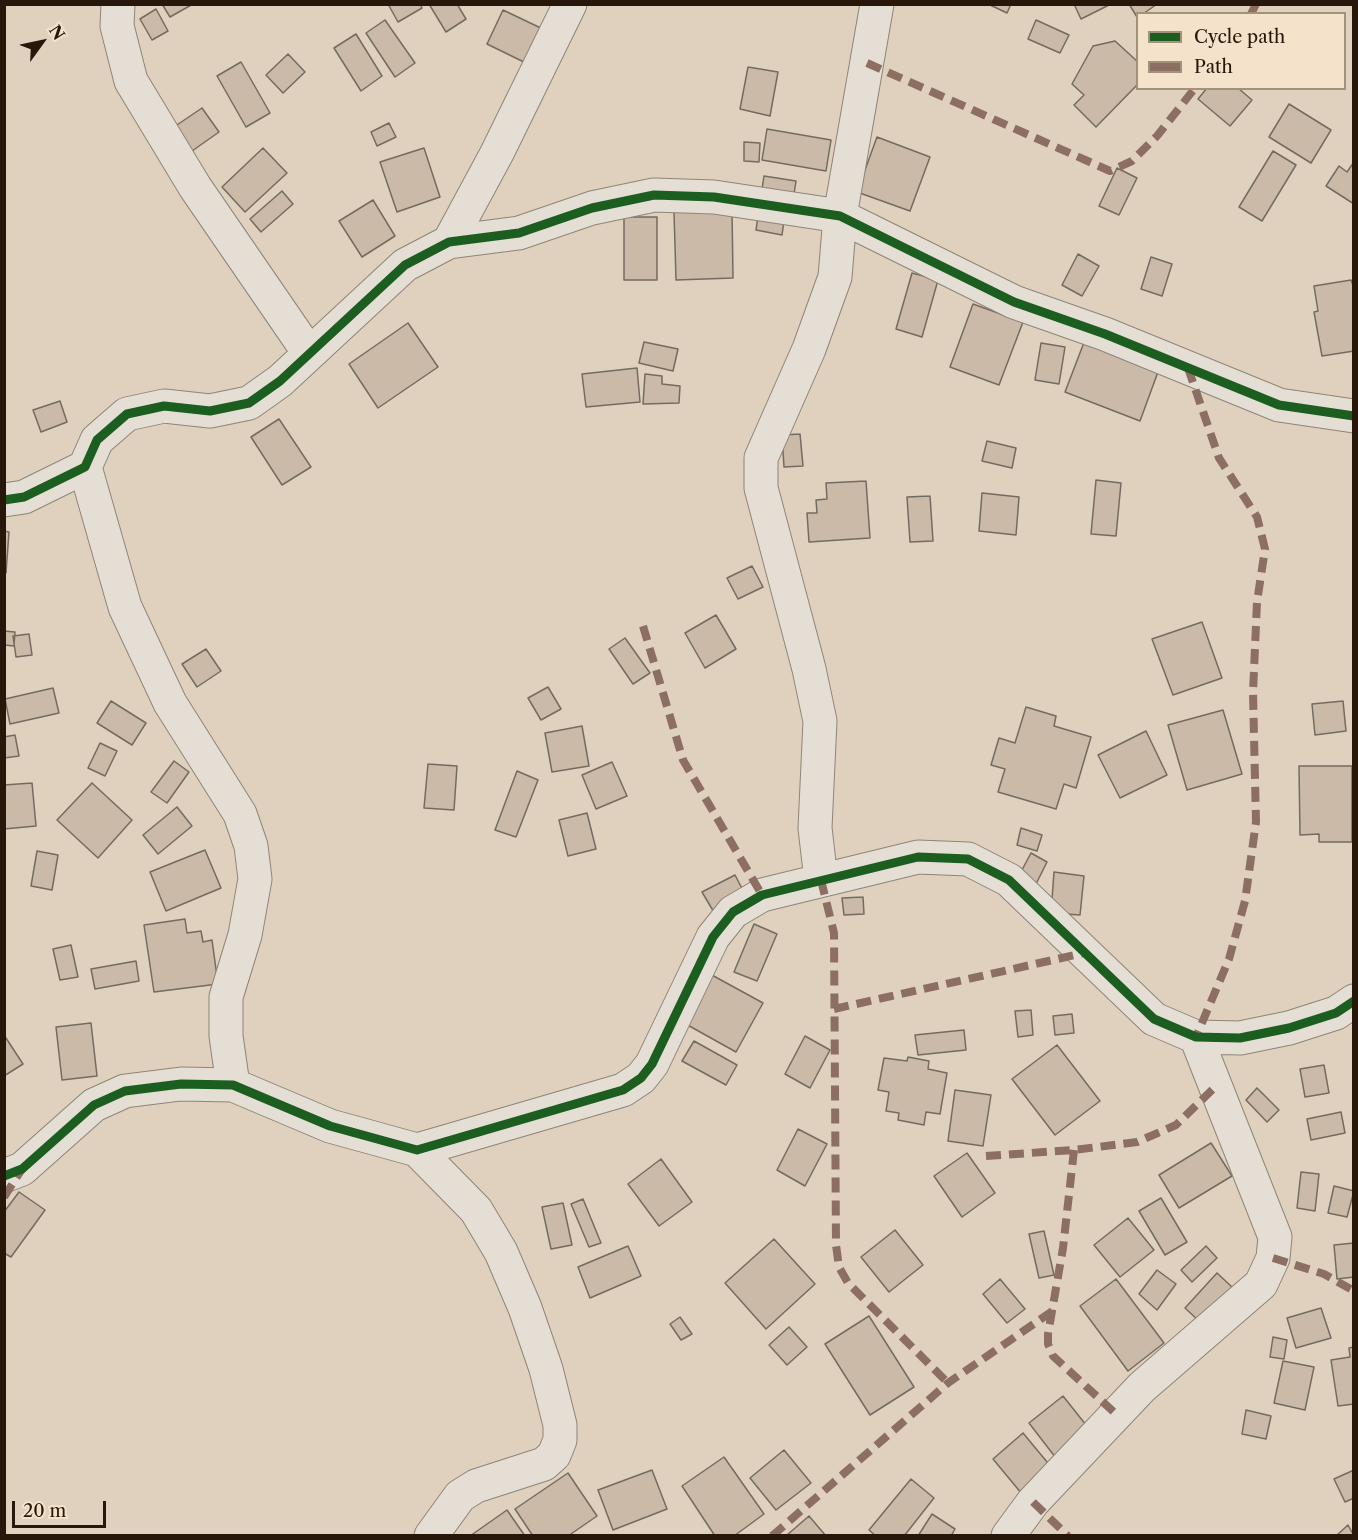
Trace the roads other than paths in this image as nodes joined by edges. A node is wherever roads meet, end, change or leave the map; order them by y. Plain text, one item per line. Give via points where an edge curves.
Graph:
1 (118, 4) edge
2 (570, 4) edge
3 (877, 4) edge
4 (840, 216) junction
5 (449, 242) junction
6 (309, 353) junction
7 (1353, 417) edge
8 (85, 466) junction
9 (4, 500) edge
10 (821, 880) junction
11 (1353, 1001) edge
12 (1196, 1037) junction
13 (233, 1085) junction
14 (417, 1150) junction
15 (4, 1176) edge
16 (431, 1536) edge
17 (1008, 1536) edge

1 - 6 street via 117,26 131,81 195,187
2 - 5 street
3 - 4 street
4 - 5 street via 714,197 654,195 592,208 519,233
4 - 7 street via 1014,302 1105,334 1279,405
4 - 10 street via 835,277 809,349 761,458 761,488 820,721 815,828
5 - 6 street via 405,265
6 - 8 street via 249,403 210,411 164,406 127,414 98,440
8 - 9 street via 24,497
8 - 13 street via 125,607 170,703 240,814 251,846 255,879 246,935 226,997 226,1036
10 - 12 street via 918,857 968,859 1009,880 1154,1019
10 - 14 street via 762,895 734,912 713,937 652,1064 641,1078 623,1090
11 - 12 street via 1336,1013 1289,1028 1240,1038
12 - 17 street via 1275,1237 1274,1258 1261,1284 1142,1387 1033,1502
13 - 14 street via 330,1126
13 - 15 street via 181,1084 125,1091 94,1105 22,1169
14 - 16 street via 476,1210 501,1252 546,1369 560,1425 554,1455 543,1464 476,1486 460,1496

